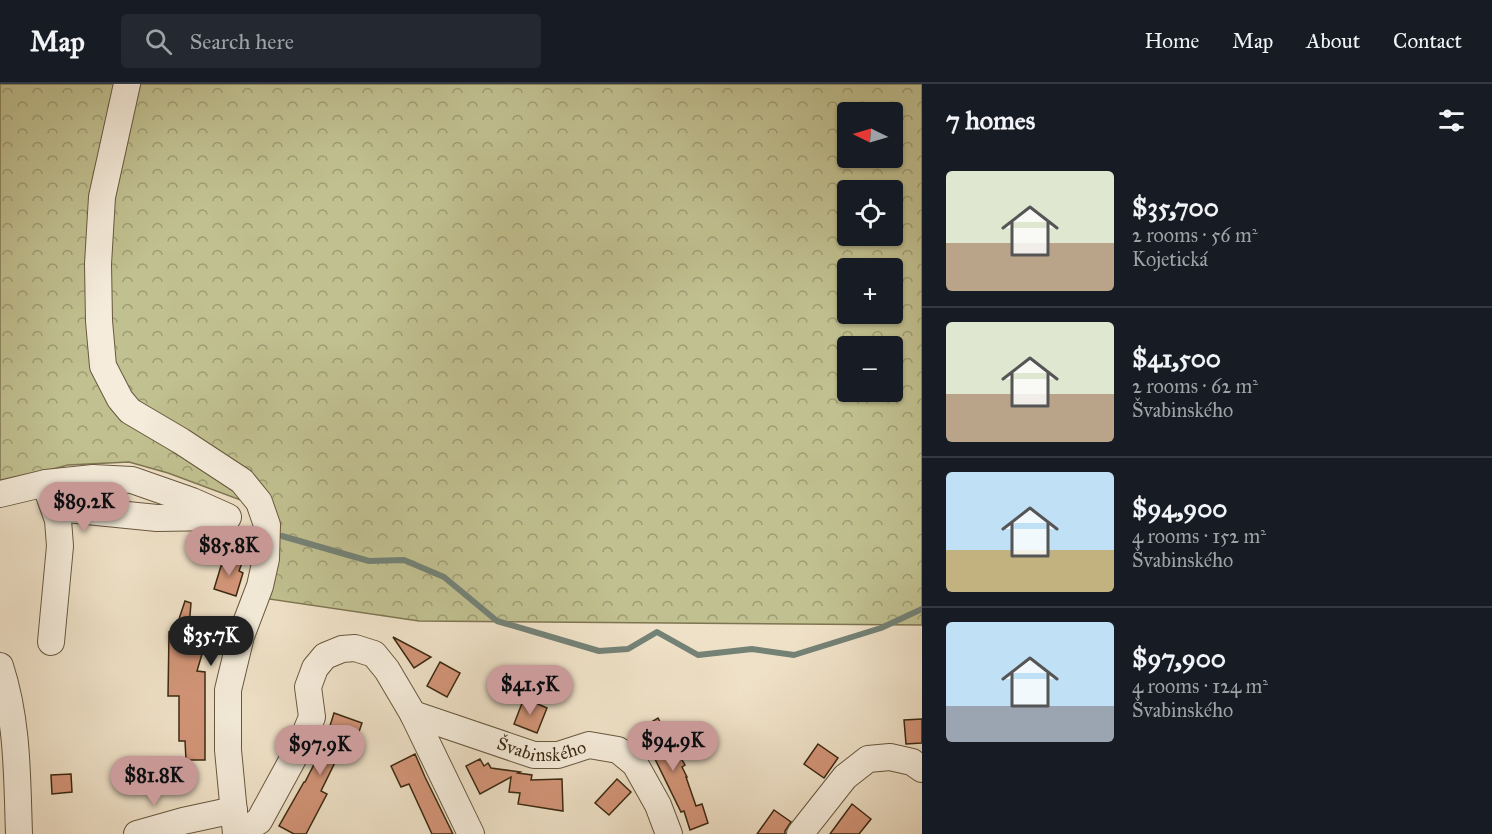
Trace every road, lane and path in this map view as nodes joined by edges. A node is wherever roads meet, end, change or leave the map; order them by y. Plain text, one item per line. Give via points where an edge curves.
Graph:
1 (127, 84) edge
2 (46, 483) junction
3 (0, 494) edge
4 (228, 517) junction
5 (267, 525) junction
6 (51, 642) dead end
7 (1, 676) edge
8 (413, 714) junction
9 (922, 769) edge
10 (236, 826) edge
11 (183, 828) edge
12 (19, 834) edge
13 (137, 834) edge
14 (471, 834) edge
15 (669, 834) edge
16 (800, 834) edge

1 - 5 street via 102,197 98,264 103,366 130,411 242,481 259,502
2 - 3 street
2 - 4 street via 93,478 132,480
2 - 4 street via 67,509 157,518
2 - 6 street via 58,520 60,546
4 - 5 street
5 - 10 street via 260,586 241,636 228,690 228,750
7 - 12 street via 14,730
8 - 10 street via 374,654 355,648 325,656 308,687 312,717 301,744 259,821
8 - 14 street
8 - 15 street, Švabinského via 534,755 558,755 589,744 618,750 635,764
9 - 16 street via 912,762 890,757 868,759 845,777
10 - 11 street
11 - 13 street

